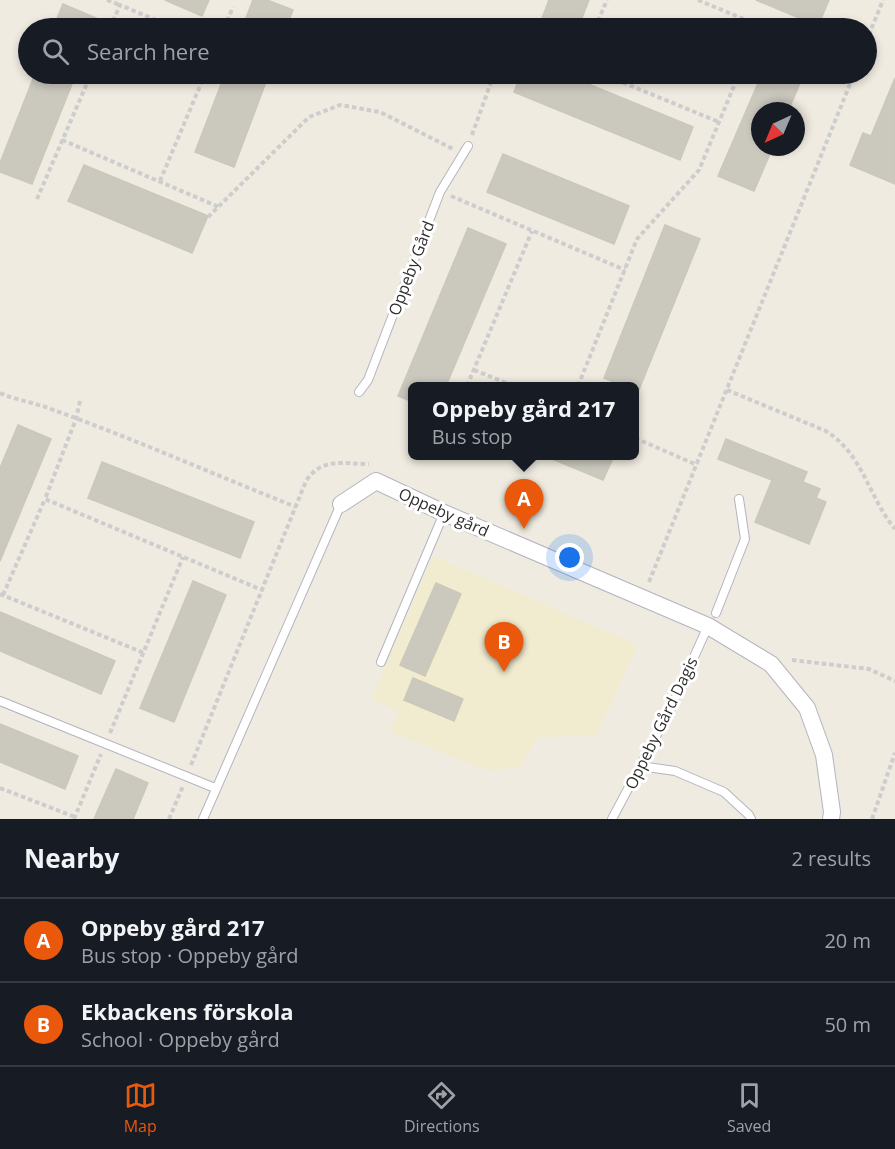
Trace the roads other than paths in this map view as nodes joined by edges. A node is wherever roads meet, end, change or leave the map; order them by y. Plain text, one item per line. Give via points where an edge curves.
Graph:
1 (465, 149) road end
2 (359, 392) dead end
3 (739, 499) dead end
4 (340, 504) joint
5 (444, 513) junction
6 (712, 619) junction
7 (381, 662) dead end
8 (0, 701) edge
9 (640, 766) junction
10 (215, 788) junction
11 (203, 819) edge
12 (612, 819) edge
13 (751, 819) edge
14 (831, 819) edge

1 - 2 lane, Oppeby Gård via 440,192 368,380
3 - 6 lane, Oppeby Gård Dagis via 745,539
4 - 5 street, Oppeby gård via 376,481
4 - 10 lane, Oppeby gård
5 - 6 street, Oppeby gård
5 - 7 lane
6 - 9 lane, Oppeby Gård Dagis
6 - 14 street, Oppeby gård via 771,664 807,708 824,755
8 - 10 lane
9 - 12 lane, Oppeby Gård Dagis
9 - 13 lane via 675,771 724,792
10 - 11 lane, Oppeby gård

